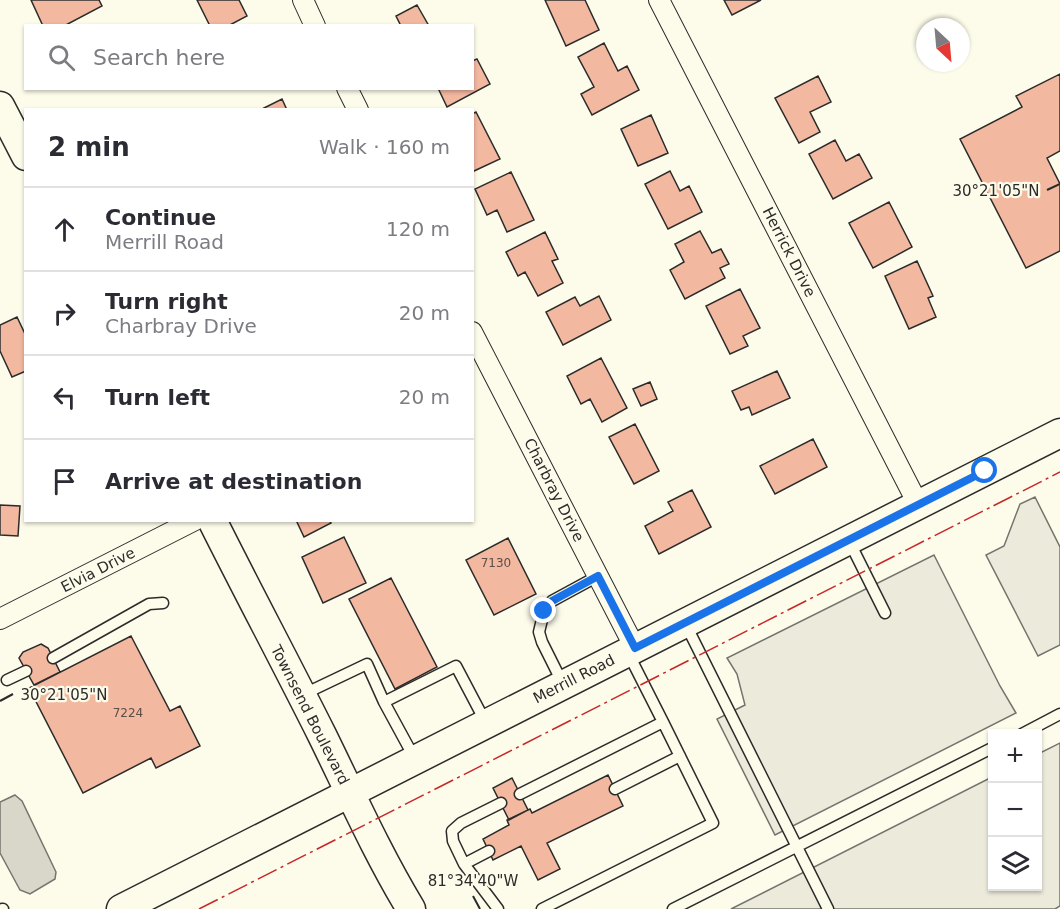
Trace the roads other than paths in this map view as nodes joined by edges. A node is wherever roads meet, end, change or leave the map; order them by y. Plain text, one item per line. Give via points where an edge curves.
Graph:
1 (303, 0) edge
2 (659, 0) edge
3 (314, 24) edge
4 (348, 90) edge
5 (0, 106) edge
6 (357, 108) edge
7 (24, 152) edge
8 (474, 336) edge
9 (1060, 433) edge
10 (918, 504) junction
11 (191, 522) edge
12 (213, 522) edge
13 (849, 540) junction
14 (598, 576) junction
15 (163, 603) dead end
16 (885, 613) dead end
17 (0, 619) edge
18 (685, 623) junction
19 (631, 650) junction
20 (53, 658) dead end
21 (26, 671) dead end
22 (7, 680) dead end
23 (564, 684) junction
24 (301, 695) junction
25 (384, 702) junction
26 (1060, 714) edge
27 (663, 723) junction
28 (487, 724) junction
29 (1032, 729) edge
30 (988, 751) edge
31 (680, 756) junction
32 (415, 760) junction
33 (615, 789) dead end
34 (349, 793) junction
35 (520, 794) dead end
36 (501, 803) dead end
37 (797, 847) junction
38 (489, 851) dead end
39 (464, 864) junction
40 (121, 909) edge
41 (411, 909) edge
42 (498, 909) edge
43 (542, 909) edge
44 (673, 909) edge
45 (828, 909) edge

1 - 3 street
2 - 10 street, Herrick Drive
4 - 6 street
5 - 7 main road
8 - 14 street, Charbray Drive
9 - 10 main road, Merrill Road
10 - 13 main road, Merrill Road
11 - 17 street, Elvia Drive
12 - 24 main road, Townsend Boulevard
13 - 16 lane
13 - 18 main road, Merrill Road
14 - 19 street, Charbray Drive
14 - 23 lane via 552,601 544,611 539,632
15 - 20 lane via 149,604
18 - 19 main road, Merrill Road
18 - 37 lane
19 - 23 main road, Merrill Road
19 - 27 lane
21 - 22 lane
23 - 28 main road, Merrill Road
24 - 25 lane via 367,664
24 - 34 main road, Townsend Boulevard
25 - 28 lane via 456,666
25 - 32 lane
26 - 29 lane
27 - 31 lane
27 - 35 lane
28 - 32 main road, Merrill Road
30 - 37 lane
31 - 33 lane
31 - 43 lane via 713,823
32 - 34 main road, Merrill Road
34 - 40 main road, Merrill Road
34 - 41 main road, Townsend Boulevard
36 - 39 lane via 452,831
37 - 44 lane
37 - 45 lane
38 - 39 lane
39 - 42 lane

